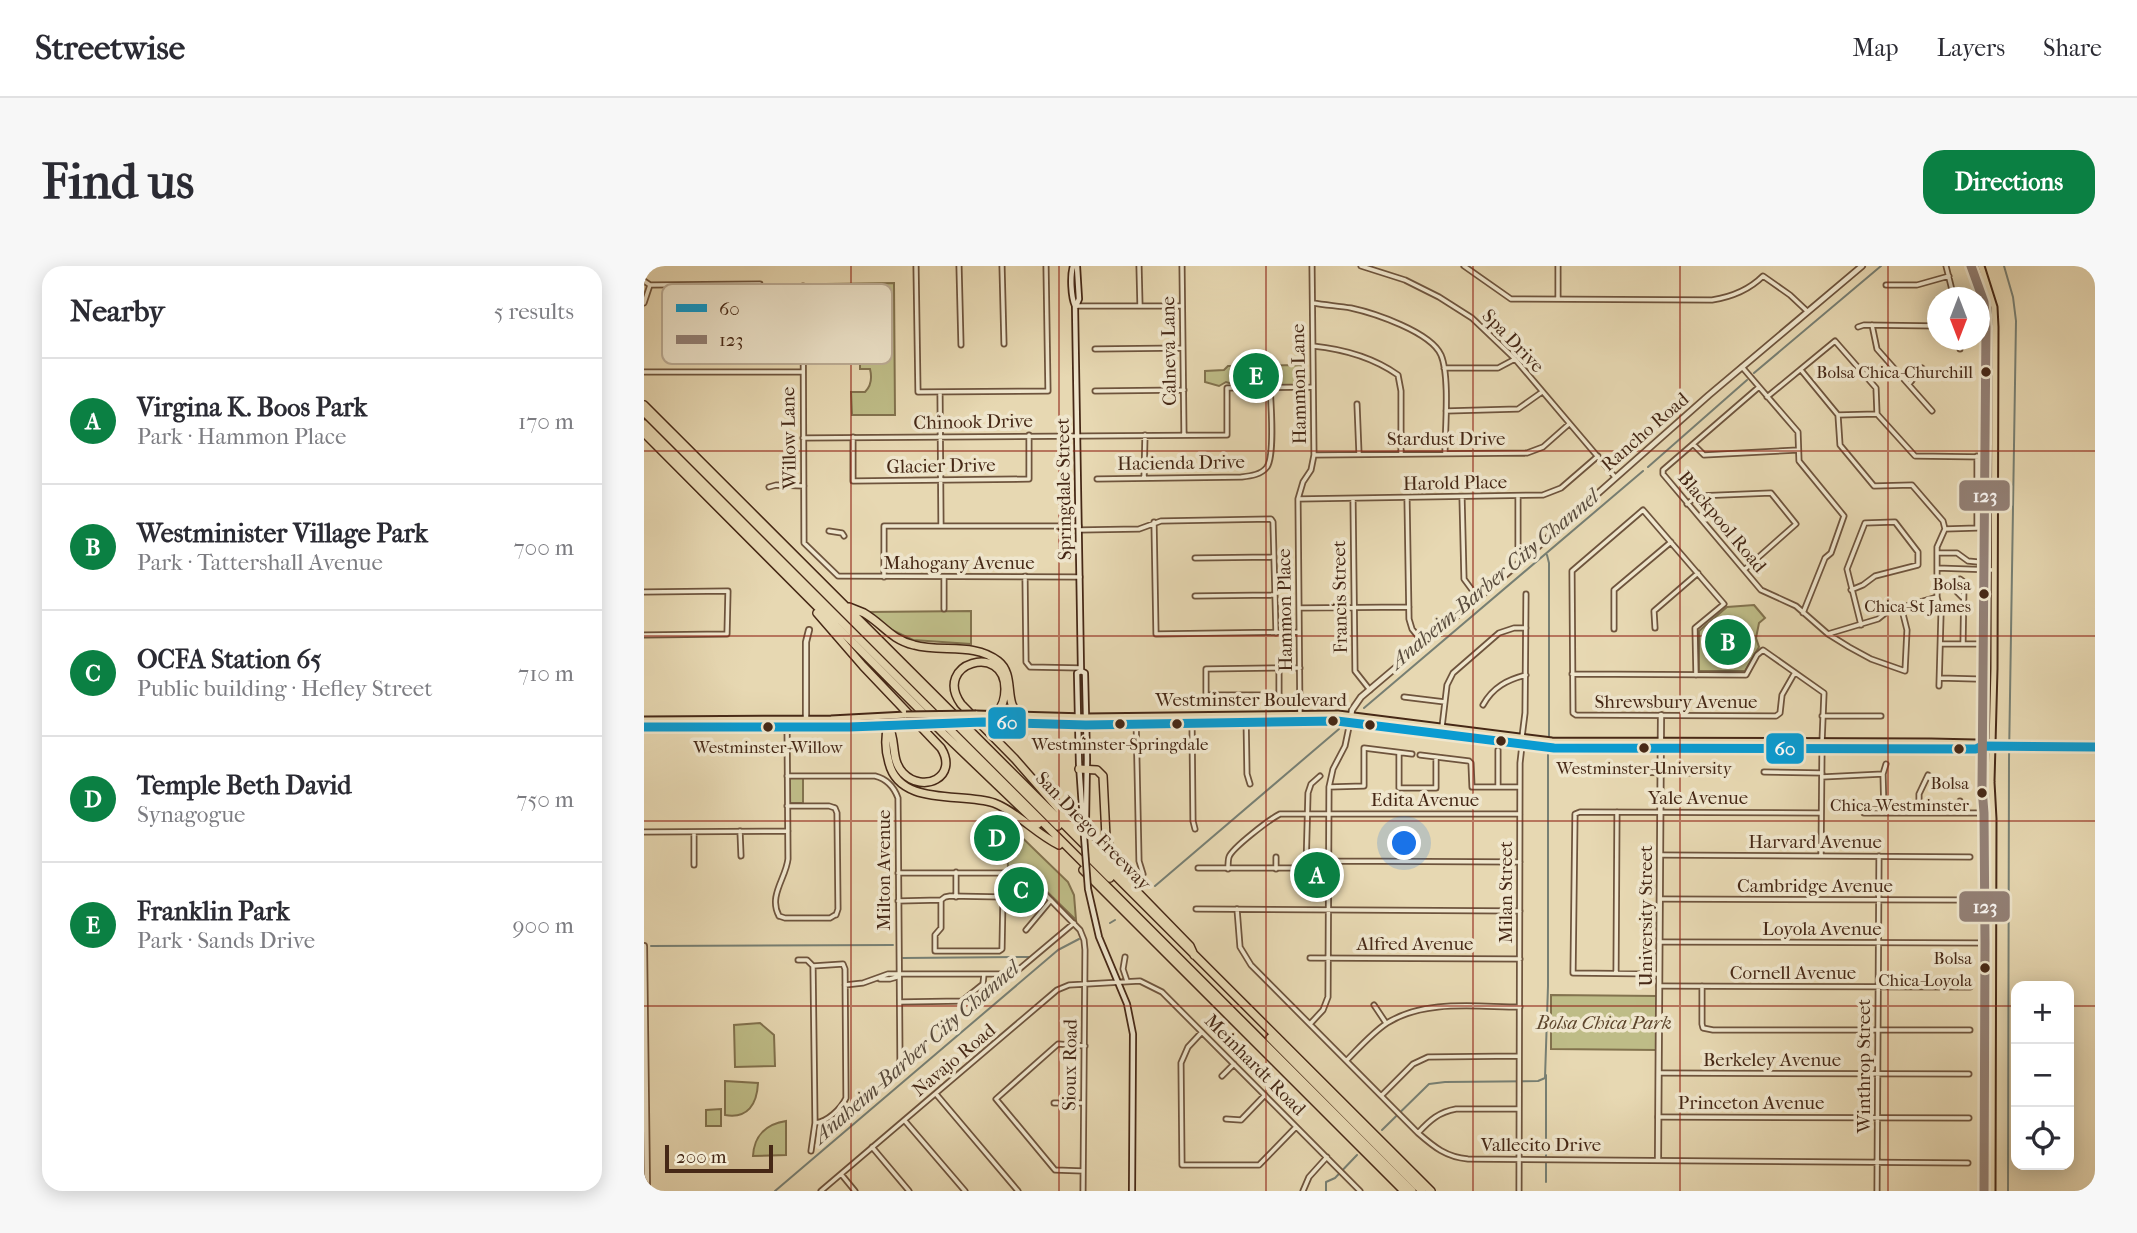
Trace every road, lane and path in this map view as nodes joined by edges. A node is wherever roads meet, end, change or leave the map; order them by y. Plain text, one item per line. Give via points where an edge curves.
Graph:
1 (916, 266) edge
2 (960, 266) edge
3 (1002, 266) edge
4 (1046, 266) edge
5 (1075, 266) edge
6 (1139, 266) edge
7 (1182, 266) edge
8 (1312, 266) edge
9 (1361, 266) edge
10 (1464, 266) edge
11 (1558, 266) edge
12 (1862, 266) edge
13 (1946, 266) edge
14 (1971, 266) edge
15 (1981, 266) edge
16 (1949, 276) junction
17 (644, 281) edge
18 (650, 285) junction
19 (662, 285) edge
20 (1886, 285) dead end
21 (1952, 287) edge
22 (1979, 287) edge
23 (1558, 300) junction
24 (644, 303) edge
25 (1313, 303) junction
26 (1075, 306) junction
27 (1140, 306) junction
28 (1182, 306) junction
29 (1807, 312) junction
30 (1872, 325) junction
31 (1927, 326) edge
32 (1858, 327) dead end
33 (1990, 327) edge
34 (1995, 327) junction
35 (1004, 344) dead end
36 (961, 345) dead end
37 (1313, 346) junction
38 (1183, 348) junction
39 (1095, 349) dead end
40 (1983, 350) edge
41 (1515, 359) junction
42 (802, 364) edge
43 (1742, 366) junction
44 (1444, 368) junction
45 (1922, 368) dead end
46 (1801, 370) junction
47 (644, 372) edge
48 (802, 372) junction
49 (1909, 384) junction
50 (1270, 387) junction
51 (1313, 387) junction
52 (1759, 387) junction
53 (1184, 390) junction
54 (1095, 391) dead end
55 (1542, 391) junction
56 (940, 392) junction
57 (1767, 397) junction
58 (1357, 404) dead end
59 (644, 405) edge
60 (1446, 411) junction
61 (1932, 411) dead end
62 (644, 412) edge
63 (1877, 414) junction
64 (1838, 415) junction
65 (644, 424) edge
66 (1569, 424) junction
67 (644, 433) edge
68 (1028, 435) junction
69 (1145, 435) junction
70 (1184, 435) junction
71 (1077, 436) junction
72 (853, 437) junction
73 (940, 437) junction
74 (803, 438) junction
75 (1994, 440) junction
76 (1692, 444) junction
77 (1798, 450) junction
78 (1401, 453) junction
79 (1445, 453) junction
80 (1359, 454) junction
81 (1314, 455) junction
82 (1598, 456) junction
83 (1977, 456) junction
84 (1985, 457) junction
85 (1994, 465) junction
86 (1615, 477) junction
87 (1144, 478) junction
88 (1097, 479) dead end
89 (941, 480) junction
90 (804, 486) junction
91 (769, 487) dead end
92 (1462, 497) junction
93 (1517, 497) junction
94 (1407, 498) junction
95 (1298, 499) junction
96 (1353, 499) junction
97 (1688, 504) junction
98 (1154, 522) junction
99 (941, 526) junction
100 (1079, 528) junction
101 (1945, 529) junction
102 (828, 531) dead end
103 (844, 536) dead end
104 (1671, 542) junction
105 (1937, 553) junction
106 (1274, 557) junction
107 (1195, 558) dead end
108 (1525, 558) junction
109 (775, 565) junction
110 (1937, 568) junction
111 (1744, 570) junction
112 (1994, 570) junction
113 (1985, 571) junction
114 (1698, 573) junction
115 (838, 576) joint
116 (1025, 576) junction
117 (1080, 576) junction
118 (884, 577) junction
119 (944, 577) junction
120 (1851, 590) junction
121 (644, 592) edge
122 (1526, 594) dead end
123 (1275, 595) junction
124 (1195, 596) dead end
125 (1937, 597) junction
126 (1962, 597) junction
127 (1478, 598) junction
128 (845, 605) junction
129 (1901, 606) junction
130 (1353, 607) junction
131 (1409, 607) junction
132 (1299, 608) junction
133 (944, 609) dead end
134 (1803, 612) junction
135 (1861, 625) junction
136 (1526, 628) junction
137 (1655, 628) dead end
138 (1615, 629) dead end
139 (809, 631) dead end
140 (1276, 632) junction
141 (1299, 632) junction
142 (1828, 634) junction
143 (644, 635) edge
144 (1977, 643) dead end
145 (1424, 644) junction
146 (1941, 644) junction
147 (1962, 644) junction
148 (1279, 668) junction
149 (1300, 668) junction
150 (1081, 669) junction
151 (1572, 674) junction
152 (1696, 674) junction
153 (1794, 674) junction
154 (1526, 675) junction
155 (1940, 678) junction
156 (1976, 679) dead end
157 (1939, 686) dead end
158 (1370, 690) junction
159 (1404, 697) dead end
160 (1445, 702) junction
161 (1483, 705) dead end
162 (996, 714) junction
163 (888, 715) junction
164 (1019, 715) junction
165 (1192, 715) junction
166 (1661, 715) junction
167 (1136, 716) junction
168 (1822, 716) junction
169 (1881, 716) dead end
170 (1082, 717) junction
171 (1246, 718) junction
172 (1300, 718) junction
173 (787, 719) junction
174 (806, 719) junction
175 (1350, 719) junction
176 (644, 720) edge
177 (1192, 723) junction
178 (1137, 724) junction
179 (888, 725) junction
180 (1082, 725) junction
181 (644, 727) edge
182 (787, 727) junction
183 (806, 727) junction
184 (1441, 727) junction
185 (1522, 741) junction
186 (1661, 742) junction
187 (1822, 743) junction
188 (1982, 746) junction
189 (1992, 746) junction
190 (2095, 747) edge
191 (1498, 750) dead end
192 (1661, 750) junction
193 (1822, 750) junction
194 (1399, 752) junction
195 (1412, 754) dead end
196 (1420, 755) dead end
197 (1436, 757) junction
198 (1886, 764) dead end
199 (1083, 769) junction
200 (1574, 772) dead end
201 (1661, 772) junction
202 (1764, 772) dead end
203 (1718, 773) dead end
204 (1883, 774) junction
205 (1822, 775) junction
206 (1928, 775) dead end
207 (787, 776) junction
208 (1320, 776) dead end
209 (1250, 784) dead end
210 (1329, 787) junction
211 (1498, 787) junction
212 (1520, 787) junction
213 (1960, 801) dead end
214 (839, 804) dead end
215 (787, 806) junction
216 (835, 808) junction
217 (1617, 812) junction
218 (1660, 812) junction
219 (1821, 813) junction
220 (1864, 813) dead end
221 (1884, 813) junction
222 (1919, 813) junction
223 (1960, 813) junction
224 (1984, 813) junction
225 (1308, 814) junction
226 (1329, 814) junction
227 (1520, 814) junction
228 (1195, 829) dead end
229 (694, 831) junction
230 (740, 831) junction
231 (788, 831) junction
232 (644, 832) edge
233 (1059, 845) junction
234 (1660, 855) junction
235 (741, 856) dead end
236 (1821, 856) junction
237 (1879, 856) junction
238 (1276, 857) dead end
239 (1970, 857) dead end
240 (1329, 861) junction
241 (1520, 862) junction
242 (694, 865) dead end
243 (1198, 868) dead end
244 (1228, 869) junction
245 (1276, 869) junction
246 (956, 872) junction
247 (898, 873) junction
248 (1143, 874) dead end
249 (956, 897) junction
250 (1145, 897) junction
251 (1660, 899) junction
252 (941, 900) junction
253 (1051, 900) junction
254 (1878, 900) junction
255 (1970, 900) dead end
256 (898, 901) junction
257 (1196, 909) dead end
258 (1237, 909) junction
259 (1329, 910) junction
260 (1520, 911) junction
261 (1993, 911) junction
262 (835, 915) junction
263 (840, 920) dead end
264 (1074, 923) junction
265 (1026, 930) dead end
266 (1660, 942) junction
267 (1878, 943) junction
268 (1985, 943) junction
269 (644, 946) edge
270 (1125, 957) dead end
271 (1196, 958) junction
272 (1310, 958) dead end
273 (1329, 958) junction
274 (1520, 959) junction
275 (798, 960) dead end
276 (813, 966) junction
277 (644, 968) edge
278 (1616, 973) junction
279 (984, 974) junction
280 (1659, 974) junction
281 (899, 976) junction
282 (1992, 980) junction
283 (1127, 981) junction
284 (1118, 983) junction
285 (1084, 984) junction
286 (845, 985) junction
287 (1659, 986) junction
288 (1702, 986) junction
289 (1878, 987) junction
290 (1970, 987) dead end
291 (900, 1002) junction
292 (1374, 1004) dead end
293 (1520, 1007) junction
294 (1387, 1023) junction
295 (1310, 1024) junction
296 (1878, 1030) junction
297 (1970, 1030) dead end
298 (1202, 1032) junction
299 (1085, 1046) junction
300 (1520, 1056) junction
301 (1346, 1060) junction
302 (900, 1064) dead end
303 (1234, 1064) junction
304 (1659, 1073) junction
305 (1878, 1074) junction
306 (1969, 1074) dead end
307 (1222, 1076) dead end
308 (936, 1094) junction
309 (1265, 1095) junction
310 (1381, 1096) junction
311 (1054, 1103) dead end
312 (1083, 1103) junction
313 (1519, 1109) junction
314 (1658, 1117) junction
315 (1879, 1118) junction
316 (1969, 1118) dead end
317 (1226, 1119) dead end
318 (905, 1121) junction
319 (815, 1123) junction
320 (1297, 1127) junction
321 (1418, 1133) junction
322 (872, 1147) junction
323 (811, 1151) dead end
324 (1327, 1157) junction
325 (1519, 1159) junction
326 (1658, 1159) junction
327 (1878, 1163) junction
328 (1968, 1163) dead end
329 (645, 1165) edge
330 (1083, 1171) junction
331 (841, 1174) junction
332 (647, 1191) edge
333 (821, 1191) edge
334 (855, 1191) edge
335 (909, 1191) edge
336 (965, 1191) edge
337 (1018, 1191) edge
338 (1083, 1191) edge
339 (1132, 1191) edge
340 (1303, 1191) edge
341 (1360, 1191) edge
342 (1404, 1191) edge
343 (1412, 1191) edge
344 (1422, 1191) edge
345 (1431, 1191) edge
346 (1519, 1191) edge
347 (1877, 1191) edge
348 (1984, 1191) edge
349 (1992, 1191) edge

1 - 56 street via 919,392
2 - 36 street
3 - 35 street
4 - 56 street via 1048,390
5 - 26 street, Springdale Street via 1079,299
6 - 27 street
7 - 28 street, Calneva Lane
8 - 25 street, Hammon Lane
9 - 41 street, Spa Drive via 1440,297 1472,318
10 - 23 street via 1511,299
11 - 23 street
12 - 29 street, Rancho Road
13 - 16 street
14 - 22 main road
15 - 34 main road
16 - 20 street via 1917,285
16 - 21 street
17 - 18 street
18 - 19 street
18 - 24 street
23 - 29 street via 1712,300 1734,295 1763,276
25 - 37 street, Hammon Lane
25 - 44 street via 1396,323 1429,341 1440,353
26 - 27 street
26 - 71 street, Springdale Street
27 - 28 street
28 - 38 street, Calneva Lane
29 - 43 street, Rancho Road
30 - 31 street
30 - 32 street
30 - 49 street via 1877,349
33 - 34 street
34 - 75 main road
37 - 51 street, Hammon Lane
37 - 78 street via 1368,359 1398,374
38 - 39 street
38 - 53 street, Calneva Lane
40 - 84 main road
41 - 44 street via 1498,368
41 - 55 street, Spa Drive
42 - 48 street, Willow Lane
43 - 52 street
43 - 86 street, Rancho Road
44 - 60 street
45 - 49 street
46 - 57 street
46 - 63 street via 1835,341 1876,388
46 - 64 street
47 - 48 street
48 - 74 street, Willow Lane
49 - 61 street
50 - 51 street
50 - 70 street, Chinook Drive via 1227,388 1227,435
50 - 87 street, Hacienda Drive via 1270,459 1262,472 1241,477
51 - 81 street, Hammon Lane
52 - 57 street
52 - 76 street
53 - 54 street
53 - 70 street, Calneva Lane
55 - 60 street via 1518,409
55 - 66 street, Spa Drive
56 - 73 street
57 - 77 street via 1797,432
58 - 80 street
59 - 128 highway, San Diego Freeway
60 - 79 street
62 - 344 highway
63 - 64 street
63 - 83 street via 1915,456
64 - 101 street via 1840,444 1874,485 1912,485 1943,520
65 - 343 highway
66 - 79 street, Stardust Drive via 1532,452
66 - 82 street, Spa Drive
67 - 109 highway, San Diego Freeway
68 - 71 street, Chinook Drive
68 - 73 street, Chinook Drive
68 - 89 street, Glacier Drive via 1029,479
69 - 70 street, Chinook Drive
69 - 71 street, Chinook Drive
69 - 87 street
71 - 100 street, Springdale Street
72 - 73 street, Chinook Drive
72 - 74 street, Chinook Drive
72 - 89 street, Glacier Drive via 853,481
73 - 89 street
74 - 90 street, Willow Lane
75 - 84 main road
75 - 85 main road
76 - 77 street via 1704,454
76 - 97 street, Blackpool Road via 1662,472
77 - 134 street via 1799,461 1844,516
78 - 79 street, Stardust Drive
78 - 80 street, Stardust Drive
80 - 81 street, Stardust Drive
81 - 95 street, Hammon Lane
82 - 86 street, Spa Drive
82 - 93 street, Harold Place via 1555,491
83 - 84 street
83 - 101 street via 1976,529
84 - 85 main road
84 - 113 main road
85 - 112 main road
86 - 108 street, Rancho Road
87 - 88 street, Hacienda Drive
89 - 99 street
90 - 91 street
90 - 115 street, Willow Lane via 804,543
92 - 93 street, Harold Place
92 - 94 street, Harold Place
92 - 127 street via 1464,579
93 - 108 street via 1518,545
94 - 96 street, Harold Place
94 - 131 street
95 - 96 street, Harold Place
95 - 132 street, Hammon Place
96 - 130 street, Francis Street
97 - 111 street, Blackpool Road
97 - 111 street via 1698,496 1771,493 1796,524
98 - 100 street via 1139,529
98 - 106 street via 1272,520
98 - 140 street via 1156,634
99 - 100 street
99 - 118 street via 884,526
100 - 117 street, Springdale Street
101 - 105 street
102 - 103 street
104 - 114 street
104 - 138 street via 1614,590
104 - 151 street via 1643,510 1572,571
105 - 110 street
105 - 113 street via 1957,553 1978,562
106 - 107 street
106 - 123 street
108 - 127 street, Rancho Road
109 - 179 highway via 941,748 947,758 941,776 924,783 904,774 895,760
109 - 233 highway, San Diego Freeway
110 - 113 street
110 - 125 street
111 - 134 street, Blackpool Road via 1761,590
112 - 113 street
112 - 189 main road
113 - 188 main road
114 - 137 street via 1654,611
114 - 152 street via 1724,604 1695,628
115 - 118 street, Mahogany Avenue
116 - 117 street, Mahogany Avenue
116 - 119 street, Mahogany Avenue
116 - 150 street via 1026,662 1030,667
117 - 150 street, Springdale Street
118 - 119 street, Mahogany Avenue
119 - 133 street
120 - 120 street via 1847,569 1864,523 1895,522 1918,552 1918,565 1875,576
120 - 135 street
121 - 143 street via 727,591 727,634
122 - 136 street, Milan Street
123 - 124 street
123 - 140 street
125 - 129 street
125 - 146 street
126 - 126 street via 1964,582 1960,579 1956,589
126 - 147 street
127 - 145 street, Rancho Road
128 - 164 highway via 866,614 896,639 913,645 974,650 992,657 1004,666 1011,704
128 - 271 highway, San Diego Freeway
129 - 135 street
129 - 142 street, Blackpool Road via 1907,630 1906,671 1871,659
130 - 131 street
130 - 132 street
130 - 158 street, Francis Street via 1355,671
131 - 145 street via 1412,629
132 - 141 street, Hammon Place
134 - 142 street, Blackpool Road
135 - 142 street
136 - 154 street, Milan Street
136 - 160 street via 1499,634 1453,673
139 - 174 street
140 - 141 street
141 - 149 street, Hammon Place
144 - 147 street
145 - 158 street, Rancho Road
146 - 147 street
146 - 155 street
148 - 148 street via 1206,669 1206,695 1279,695
148 - 149 street
149 - 172 street, Hammon Place
150 - 170 street, Springdale Street via 1085,673
151 - 152 street
151 - 166 street, Shrewsbury Avenue via 1573,713 1577,715
152 - 153 street via 1746,675 1763,650
153 - 166 street, Shrewsbury Avenue via 1776,716
153 - 168 street via 1824,693
154 - 161 street via 1496,688
154 - 185 street, Milan Street
155 - 156 street
155 - 157 street
158 - 175 street, Rancho Road via 1358,700
159 - 160 street
160 - 184 street
162 - 163 main road, Westminster Boulevard, bridge
162 - 164 main road, Westminster Boulevard
162 - 250 highway via 1004,701 1000,672 985,662 966,665 954,686 961,704
163 - 174 main road, Westminster Boulevard
163 - 179 main road
164 - 170 main road, Westminster Boulevard
165 - 167 main road, Westminster Boulevard
165 - 171 main road, Westminster Boulevard
165 - 177 street
166 - 186 street, University Street
167 - 170 main road, Westminster Boulevard
167 - 178 street
168 - 169 street
168 - 187 street
170 - 180 street, Springdale Street
171 - 172 main road, Westminster Boulevard
171 - 177 main road, Westminster Boulevard
171 - 209 street
172 - 175 main road, Westminster Boulevard
173 - 174 main road, Westminster Boulevard
173 - 176 main road, Westminster Boulevard
173 - 182 street
174 - 183 street
175 - 184 main road, Westminster Boulevard
175 - 185 main road, Westminster Boulevard
175 - 210 street
177 - 178 main road, Westminster Boulevard
177 - 228 street
178 - 180 main road, Westminster Boulevard
178 - 248 street
179 - 180 main road, Westminster Boulevard, bridge
179 - 183 main road, Westminster Boulevard
179 - 233 highway via 889,766 906,787 991,802
180 - 199 street, Springdale Street
181 - 182 main road, Westminster Boulevard
182 - 183 main road, Westminster Boulevard
182 - 207 street
184 - 185 main road, Westminster Boulevard
185 - 186 main road, Westminster Boulevard
185 - 192 main road, Westminster Boulevard via 1562,749
185 - 212 street, Milan Street
186 - 187 main road, Westminster Boulevard
186 - 192 street, University Street
187 - 188 main road, Westminster Boulevard
187 - 193 street
188 - 189 main road, Westminster Boulevard
188 - 193 main road, Westminster Boulevard
188 - 224 main road
189 - 190 main road, Westminster Boulevard
189 - 261 main road
191 - 211 street
192 - 193 main road, Westminster Boulevard
192 - 201 street, University Street
193 - 205 street
194 - 195 street
194 - 197 street via 1399,788 1436,788
194 - 210 street via 1364,748 1364,786
196 - 197 street
197 - 211 street via 1471,763 1472,787
198 - 204 street
199 - 250 highway via 1097,770 1103,776 1109,846
199 - 284 street, Springdale Street, bridge via 1088,889
200 - 201 street
201 - 203 street
201 - 218 street, University Street
202 - 205 street
204 - 205 street
204 - 221 street
205 - 219 street
206 - 222 street via 1919,794
207 - 215 street
207 - 247 street, Milton Avenue via 875,776 887,782 898,798
208 - 225 street via 1308,793
210 - 226 street
211 - 212 street
212 - 227 street, Milan Street
213 - 223 street
214 - 216 street
215 - 216 street
215 - 231 street
216 - 262 street
217 - 218 street, Yale Avenue
217 - 278 street
217 - 278 street, Yale Avenue via 1575,814 1573,973
218 - 219 street, Yale Avenue
218 - 234 street, University Street
219 - 236 street
220 - 221 street
221 - 222 street
222 - 223 street
223 - 224 street
224 - 268 main road
225 - 226 street, Edita Avenue
225 - 244 street, Edita Avenue via 1272,818 1229,856
225 - 245 street via 1306,868
226 - 227 street, Edita Avenue
226 - 240 street
227 - 241 street, Milan Street
229 - 230 street
229 - 232 street
229 - 242 street
230 - 231 street
230 - 235 street
231 - 262 street via 787,869 778,886 777,918
233 - 342 highway, San Diego Freeway
234 - 236 street, Harvard Avenue
234 - 251 street, University Street
236 - 237 street, Harvard Avenue
237 - 239 street, Harvard Avenue
237 - 254 street, Winthrop Street
238 - 245 street
240 - 241 street
240 - 259 street
241 - 260 street, Milan Street
243 - 244 street
244 - 245 street
246 - 247 street
246 - 249 street
246 - 253 street via 1020,873
247 - 256 street, Milton Avenue
249 - 252 street
249 - 252 street via 1003,897 1002,949 934,951 935,935 941,928
250 - 271 highway
251 - 254 street, Cambridge Avenue
251 - 266 street, University Street
252 - 256 street
253 - 264 street
253 - 265 street
254 - 255 street, Cambridge Avenue
254 - 267 street, Winthrop Street
256 - 281 street, Milton Avenue
257 - 258 street
258 - 259 street
258 - 295 street, Vallecito Drive via 1245,956
259 - 260 street
259 - 273 street
260 - 274 street, Milan Street
261 - 268 main road
261 - 282 main road
262 - 263 street
264 - 279 street via 1017,971
264 - 285 street, Sioux Road via 1084,940
266 - 267 street, Loyola Avenue
266 - 280 street, University Street
267 - 268 street, Loyola Avenue
267 - 289 street, Winthrop Street
268 - 282 main road
268 - 348 main road
269 - 277 street
270 - 283 street
271 - 345 highway, San Diego Freeway
272 - 273 street, Alfred Avenue
273 - 274 street, Alfred Avenue
273 - 295 street via 1327,1001
274 - 293 street, Milan Street
275 - 276 street
276 - 286 street via 843,964
276 - 319 street
277 - 329 street
278 - 280 street
279 - 281 street
279 - 291 street via 983,984 962,1001
280 - 287 street, University Street
281 - 286 street via 888,974
281 - 291 street, Milton Avenue
282 - 349 main road
283 - 284 street, Meinhardt Road
283 - 298 street, Meinhardt Road via 1140,981 1162,992
284 - 285 street, Navajo Road
284 - 339 street, Springdale Street via 1133,1034
285 - 299 street, Sioux Road
285 - 308 street, Navajo Road via 1057,990
286 - 319 street via 846,1098 832,1115
287 - 288 street, Cornell Avenue
287 - 304 street, University Street
288 - 289 street, Cornell Avenue
288 - 296 street via 1703,1028
289 - 290 street, Cornell Avenue
289 - 296 street, Winthrop Street
291 - 302 street, Milton Avenue
292 - 294 street
293 - 294 street via 1426,1008
293 - 300 street, Milan Street
294 - 301 street
295 - 301 street, Vallecito Drive
296 - 297 street
296 - 305 street, Winthrop Street
298 - 303 street, Meinhardt Road
298 - 320 street via 1181,1063 1182,1165 1259,1166
299 - 312 street, Sioux Road
299 - 330 street via 1058,1044 996,1099 1055,1170
300 - 310 street via 1428,1057 1407,1069
300 - 313 street, Milan Street
301 - 310 street, Vallecito Drive
303 - 307 street
303 - 309 street, Meinhardt Road
304 - 305 street, Berkeley Avenue
304 - 314 street, University Street
305 - 306 street, Berkeley Avenue
305 - 315 street, Winthrop Street
308 - 318 street, Navajo Road
308 - 337 street
309 - 317 street via 1241,1120
309 - 320 street, Meinhardt Road
310 - 321 street, Vallecito Drive
311 - 312 street
312 - 330 street, Sioux Road
313 - 321 street via 1446,1111
313 - 325 street, Milan Street
314 - 315 street, Princeton Avenue
314 - 326 street, University Street
315 - 316 street, Princeton Avenue
315 - 327 street, Winthrop Street
318 - 322 street, Navajo Road
318 - 336 street
319 - 323 street
320 - 324 street, Meinhardt Road
321 - 325 street, Vallecito Drive via 1441,1152 1457,1158
322 - 331 street, Navajo Road
322 - 335 street
324 - 340 street
324 - 341 street, Meinhardt Road
325 - 326 street, Vallecito Drive
325 - 346 street, Milan Street
326 - 327 street, Vallecito Drive
327 - 328 street, Vallecito Drive
327 - 347 street, Winthrop Street
329 - 332 street
330 - 338 street, Sioux Road
331 - 333 street, Navajo Road
331 - 334 street

